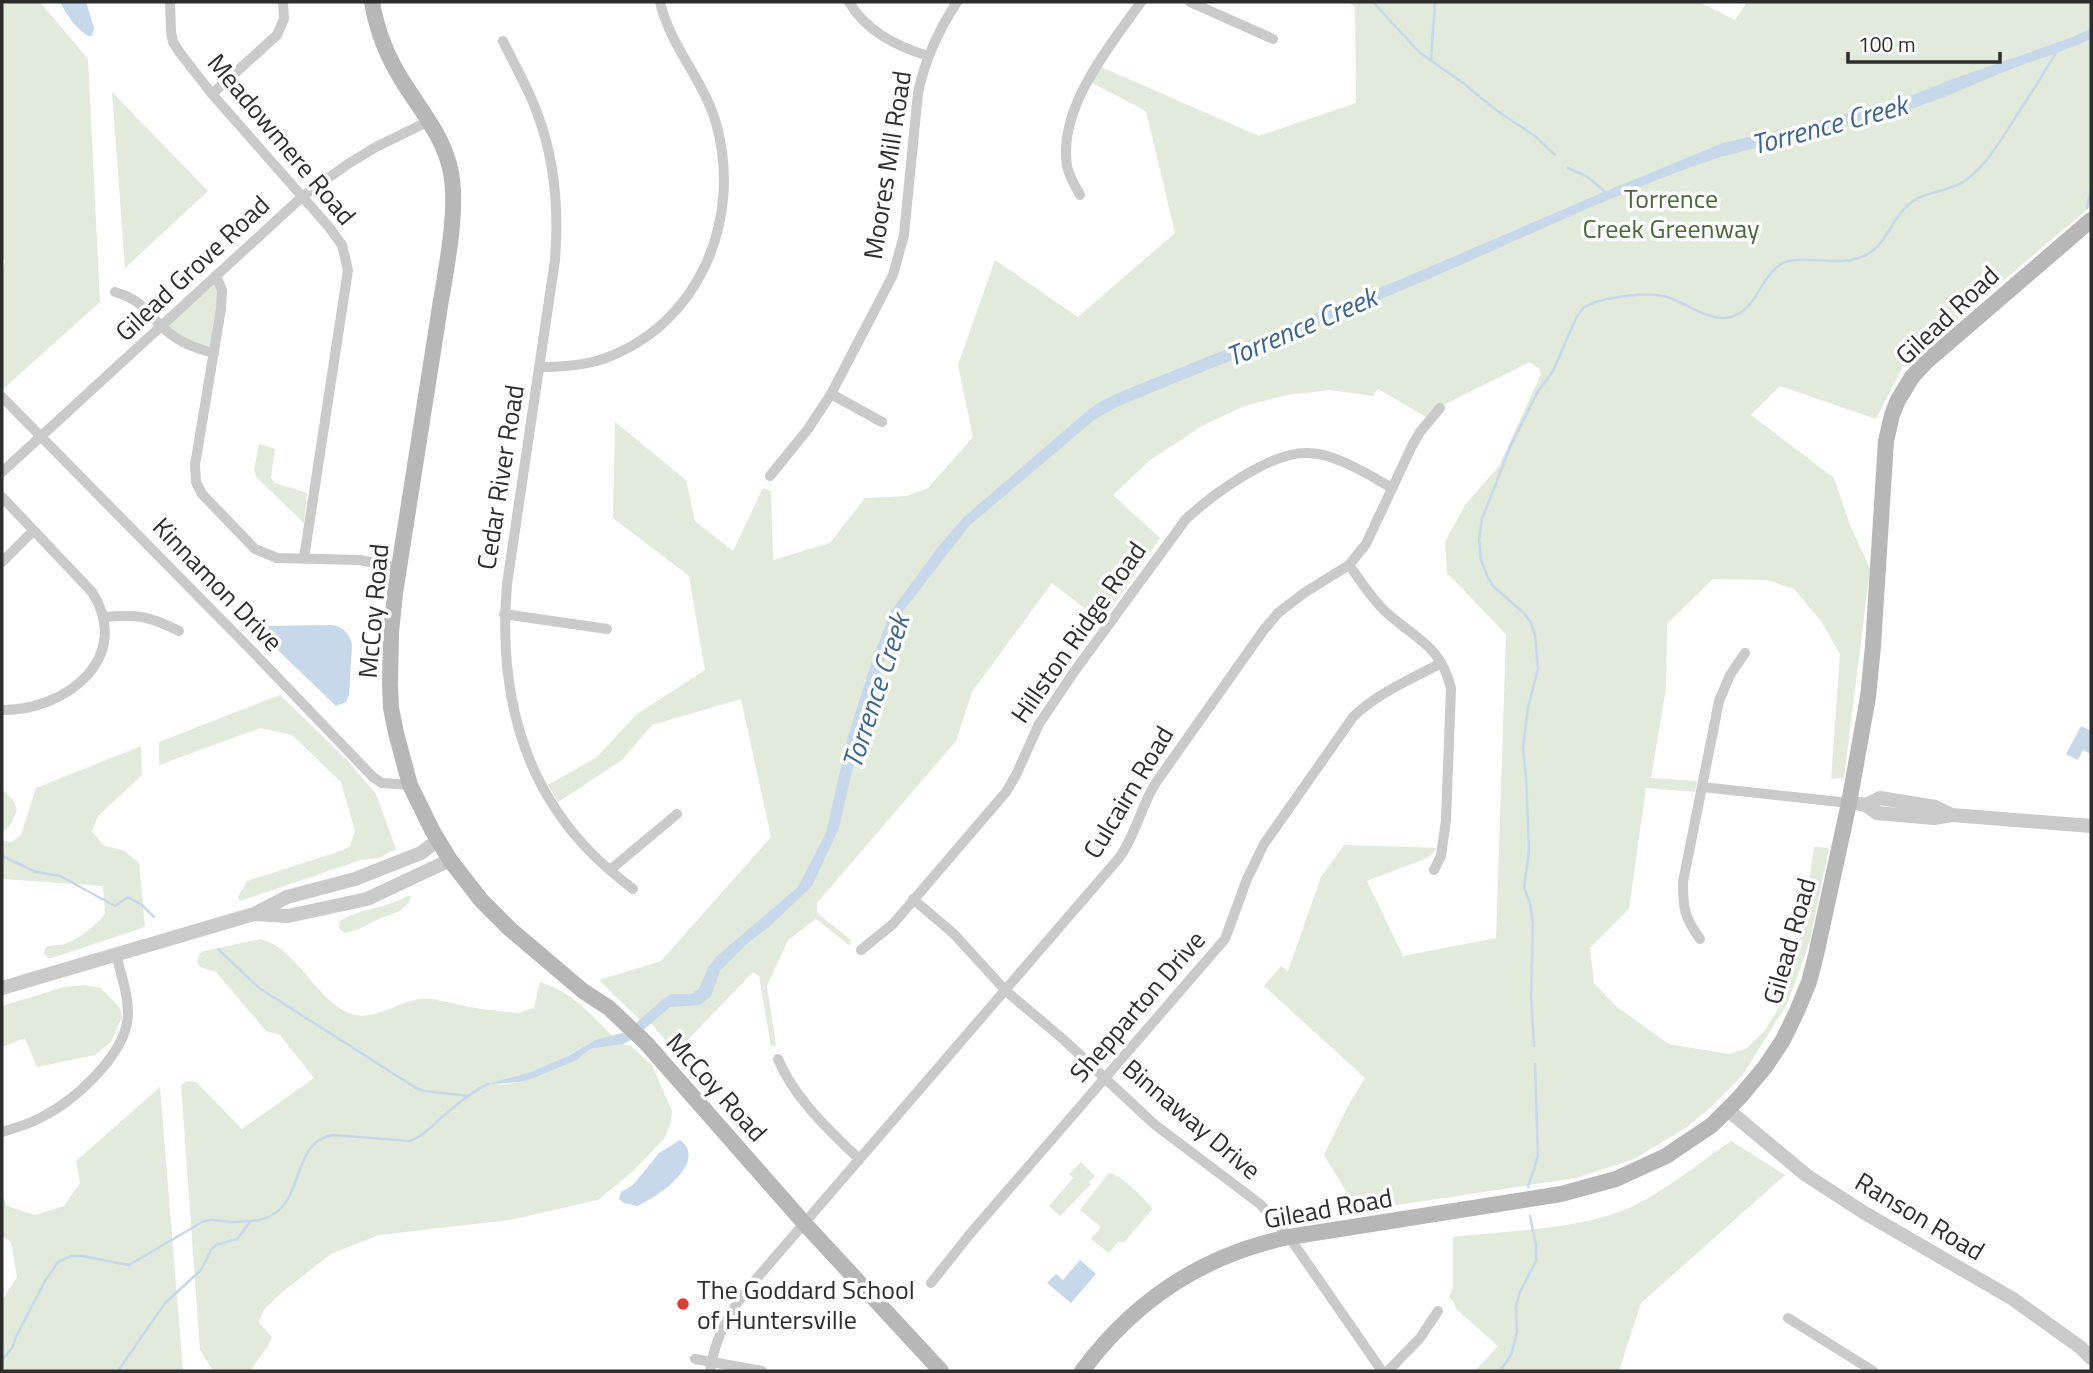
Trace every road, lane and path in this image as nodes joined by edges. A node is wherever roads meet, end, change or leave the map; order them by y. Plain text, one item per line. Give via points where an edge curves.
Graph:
1 (170, 2) edge
2 (283, 2) edge
3 (372, 2) edge
4 (660, 2) edge
5 (849, 2) edge
6 (957, 2) edge
7 (1141, 2) edge
8 (1190, 2) edge
9 (1273, 39) dead end
10 (503, 41) dead end
11 (928, 56) junction
12 (212, 94) junction
13 (429, 121) junction
14 (1080, 195) dead end
15 (303, 196) junction
16 (2091, 220) edge
17 (216, 276) junction
18 (115, 292) dead end
19 (162, 326) junction
20 (214, 354) junction
21 (540, 367) junction
22 (831, 394) junction
23 (2, 397) edge
24 (1440, 408) dead end
25 (882, 422) dead end
26 (42, 437) junction
27 (2, 472) edge
28 (770, 476) dead end
29 (1392, 488) junction
30 (2, 497) edge
31 (33, 531) junction
32 (304, 558) junction
33 (2, 562) edge
34 (1349, 565) junction
35 (399, 568) junction
36 (505, 614) junction
37 (104, 617) junction
38 (607, 629) dead end
39 (179, 631) dead end
40 (1745, 653) dead end
41 (1441, 663) junction
42 (2, 710) edge
43 (410, 785) junction
44 (1702, 787) junction
45 (1849, 803) junction
46 (677, 814) dead end
47 (2091, 826) edge
48 (438, 840) junction
49 (450, 860) junction
50 (610, 870) junction
51 (1434, 870) dead end
52 (633, 890) dead end
53 (913, 900) junction
54 (254, 914) junction
55 (1700, 939) dead end
56 (861, 950) dead end
57 (116, 954) junction
58 (2, 988) edge
59 (1006, 991) junction
60 (778, 1059) dead end
61 (1105, 1077) junction
62 (1728, 1110) junction
63 (2, 1132) edge
64 (859, 1159) junction
65 (805, 1224) junction
66 (1289, 1237) junction
67 (931, 1283) dead end
68 (1438, 1311) dead end
69 (1788, 1318) dead end
70 (2091, 1358) edge
71 (695, 1359) dead end
72 (711, 1366) edge
73 (762, 1371) edge
74 (941, 1371) edge
75 (1082, 1371) edge
76 (1382, 1371) edge
77 (1388, 1371) edge
78 (1873, 1371) edge

1 - 12 street, Meadowmere Road via 173,42
2 - 12 street via 284,19 272,41
3 - 13 main road, McCoy Road via 389,57
4 - 21 street via 671,35 708,101 718,134 723,189 716,239 697,283 653,332 604,358
5 - 11 street via 869,27
6 - 11 street, Moores Mill Road
7 - 14 street via 1100,61 1070,124 1067,168
8 - 9 street
10 - 21 street, Cedar River Road via 536,110 555,188 555,260
11 - 22 street, Moores Mill Road via 918,93 902,249 881,302
12 - 15 street, Meadowmere Road
13 - 15 street, Gilead Grove Road via 376,147
13 - 35 main road, McCoy Road via 451,171 452,219
15 - 17 street, Gilead Grove Road
15 - 32 street, Meadowmere Road via 342,245 348,270
16 - 45 main road, Gilead Road via 1926,362 1906,386 1892,415 1884,457 1869,684
17 - 19 street, Gilead Grove Road
17 - 20 street via 222,300
18 - 19 street via 138,301
19 - 20 street via 183,342
19 - 26 street, Gilead Grove Road
20 - 32 street via 196,482 255,549 277,558
21 - 36 street, Cedar River Road
22 - 25 street
22 - 28 street, Moores Mill Road
23 - 26 street, Kinnamon Drive
24 - 29 street, Culcairn Road via 1420,432
26 - 27 street, Gilead Grove Road
26 - 43 street, Kinnamon Drive via 373,777 382,783
29 - 34 street, Culcairn Road via 1366,544
29 - 53 street, Hillston Ridge Road via 1343,462 1295,453 1265,464 1203,503 1186,519 1074,672 1033,735 1006,792
30 - 31 street
31 - 33 street
31 - 37 street via 92,592
32 - 35 street via 360,559
34 - 41 street via 1385,611 1422,639
34 - 59 street, Culcairn Road via 1289,603 1263,631 1157,781 1127,848
35 - 43 main road, McCoy Road via 390,684 393,721
36 - 38 street
36 - 50 street, Cedar River Road via 510,691 534,768 561,817
37 - 39 street via 148,617
37 - 42 street via 99,659 85,679 31,708
40 - 44 street via 1719,701
41 - 51 street via 1451,688 1446,820 1441,856
41 - 61 street, Shepparton Drive via 1364,706 1353,717 1264,844 1225,939
43 - 48 main road, McCoy Road
44 - 45 street
44 - 55 street via 1683,881 1684,912
45 - 47 street via 1866,805 1877,813
45 - 62 main road, Gilead Road via 1809,982 1783,1040
46 - 50 street
48 - 49 main road, McCoy Road
48 - 54 street via 421,853 355,879 287,897
49 - 54 street via 367,899 288,916
49 - 65 main road, McCoy Road via 510,929 646,1043
50 - 52 street, Cedar River Road
53 - 56 street, Hillston Ridge Road
53 - 59 street, Binnaway Drive via 954,934
54 - 57 street
57 - 58 street
57 - 63 street via 127,1021 111,1058 88,1084 44,1117
59 - 61 street, Binnaway Drive
59 - 64 street, Culcairn Road
60 - 64 street via 789,1082
61 - 66 street, Binnaway Drive via 1154,1124 1260,1205
61 - 67 street, Shepparton Drive
62 - 66 main road, Gilead Road via 1666,1157 1590,1188
62 - 70 street, Ranson Road via 1806,1175 2013,1299
64 - 65 street, Culcairn Road
65 - 72 street, Culcairn Road via 734,1307
65 - 74 main road, McCoy Road
66 - 75 main road, Gilead Road via 1215,1261 1167,1288 1116,1329
66 - 76 street, Binnaway Drive
68 - 77 street
69 - 78 street
71 - 72 street
72 - 73 street

